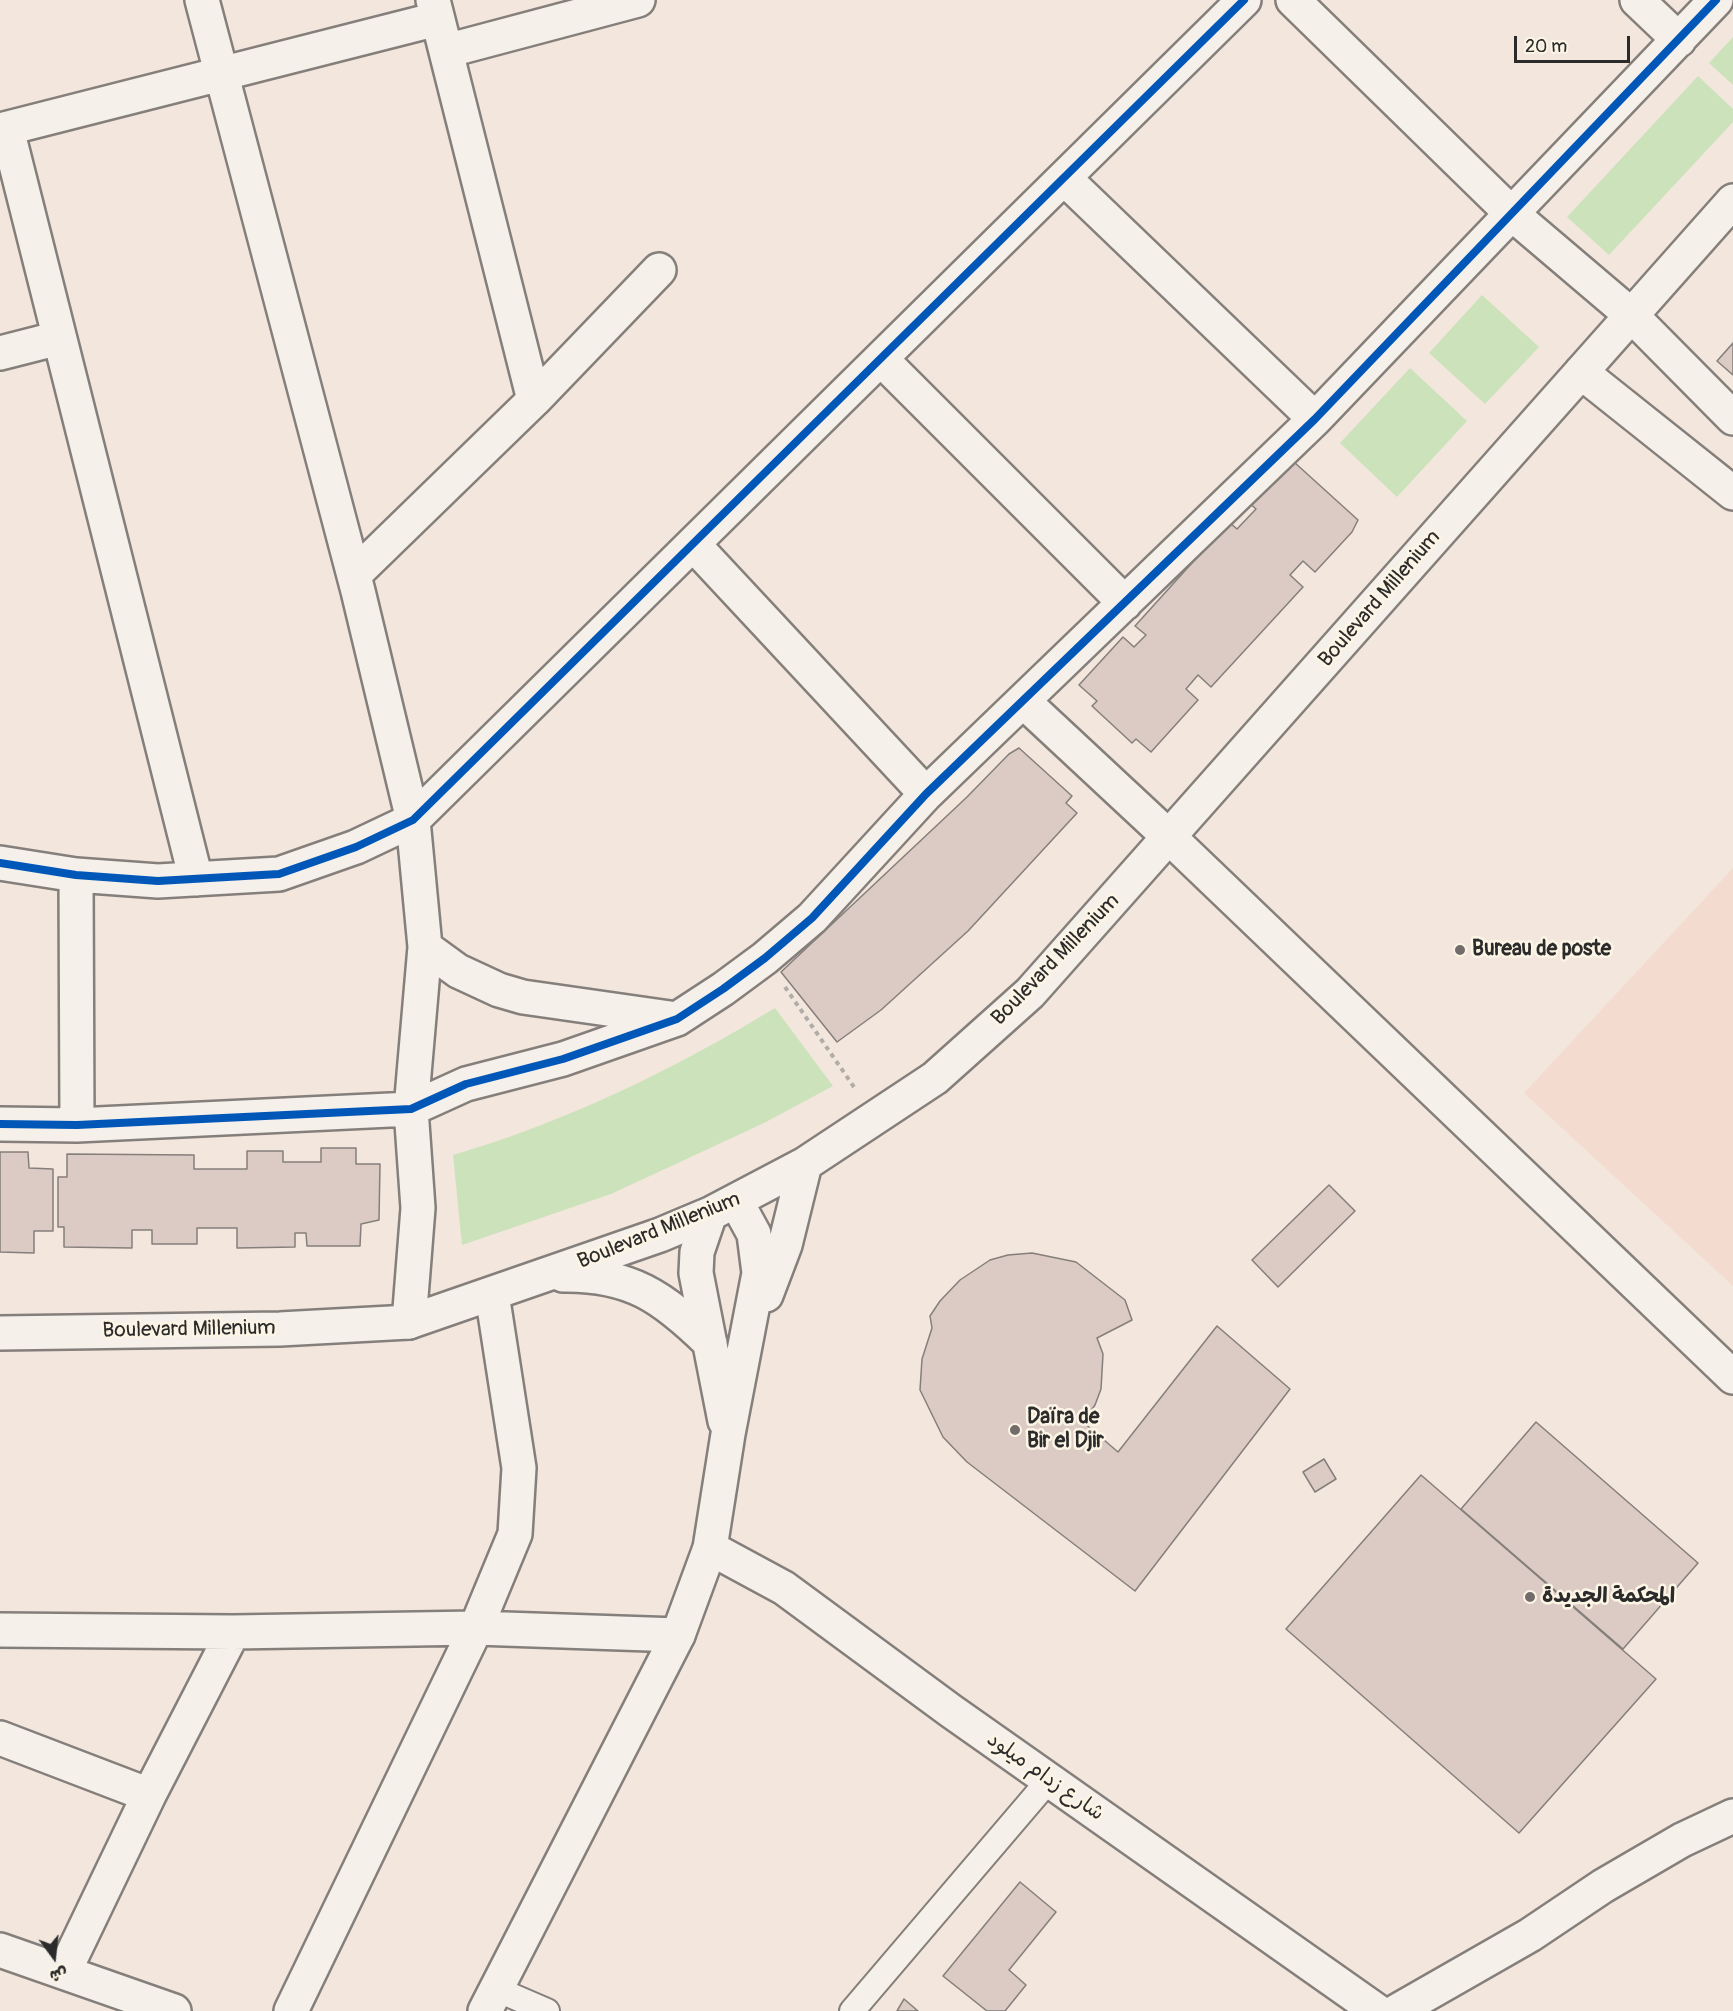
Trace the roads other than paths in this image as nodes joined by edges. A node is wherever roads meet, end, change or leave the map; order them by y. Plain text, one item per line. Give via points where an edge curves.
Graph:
1 (202, 0) edge
2 (638, 0) edge
3 (1244, 0) edge
4 (1293, 0) edge
5 (1637, 0) edge
6 (1716, 0) edge
7 (435, 9) edge
8 (1679, 40) junction
9 (446, 51) junction
10 (222, 76) junction
11 (4, 129) edge
12 (1064, 178) junction
13 (1733, 201) edge
14 (1511, 213) junction
15 (659, 270) dead end
16 (1631, 315) junction
17 (59, 338) junction
18 (0, 353) edge
19 (881, 359) junction
20 (1581, 372) junction
21 (534, 400) junction
22 (1733, 418) edge
23 (1315, 419) junction
24 (1733, 493) edge
25 (693, 544) junction
26 (354, 575) junction
27 (1125, 603) junction
28 (1023, 701) junction
29 (926, 794) junction
30 (413, 820) junction
31 (1169, 837) junction
32 (0, 863) edge
33 (76, 875) junction
34 (196, 879) junction
35 (425, 947) junction
36 (677, 1019) junction
37 (411, 1109) junction
38 (0, 1124) edge
39 (77, 1125) junction
40 (805, 1164) junction
41 (723, 1207) junction
42 (549, 1275) junction
43 (492, 1294) junction
44 (409, 1322) junction
45 (0, 1333) edge
46 (748, 1339) junction
47 (710, 1343) junction
48 (1733, 1377) edge
49 (728, 1434) junction
50 (711, 1548) junction
51 (476, 1628) junction
52 (0, 1630) edge
53 (233, 1632) junction
54 (678, 1635) junction
55 (0, 1738) edge
56 (1049, 1780) junction
57 (149, 1795) junction
58 (1733, 1816) edge
59 (0, 1950) edge
60 (64, 1972) junction
61 (491, 2000) edge
62 (174, 2011) edge
63 (291, 2011) edge
64 (547, 2011) edge
65 (852, 2011) edge
66 (1377, 2011) edge
67 (1397, 2011) edge

1 - 10 street
2 - 9 street
3 - 12 street
4 - 14 street
5 - 8 street
6 - 8 street
7 - 9 street
7 - 10 street
8 - 14 street
9 - 21 street
10 - 11 street
10 - 26 street
11 - 17 street
12 - 19 street
12 - 23 street
13 - 16 street, Boulevard Millenium
14 - 16 street
14 - 23 street
15 - 21 street
16 - 20 street, Boulevard Millenium
16 - 22 street
17 - 18 street
17 - 34 street
19 - 25 street
19 - 27 street
20 - 24 street
20 - 31 street, Boulevard Millenium
21 - 26 street
23 - 27 street
25 - 29 street
25 - 30 street
26 - 30 street
27 - 28 street
28 - 29 street
28 - 31 street
29 - 36 street via 812,918 765,958
30 - 34 street via 356,847 279,874
30 - 35 street
31 - 40 street, Boulevard Millenium via 1030,993 935,1078
31 - 48 street
32 - 33 street
33 - 34 street via 158,881
33 - 39 street
35 - 36 street via 472,979 523,997
35 - 37 street
36 - 37 street via 563,1059 466,1084
37 - 39 street
37 - 44 street via 418,1208
38 - 39 street
40 - 41 street, Boulevard Millenium
40 - 46 street via 785,1245
41 - 42 street, Boulevard Millenium
41 - 46 street via 754,1234 759,1254
41 - 47 street via 697,1252 696,1272
42 - 43 street, Boulevard Millenium
42 - 47 street via 588,1275 621,1281 652,1294
43 - 44 street, Boulevard Millenium
43 - 51 street via 519,1468 515,1534
44 - 45 street, Boulevard Millenium via 280,1329
46 - 49 street
47 - 49 street
49 - 50 street
50 - 54 street
50 - 56 street, شارع زدام ميلود via 784,1588
51 - 53 street
51 - 54 street
51 - 63 street
52 - 53 street
53 - 57 street
54 - 61 street
55 - 57 street
56 - 65 lane
56 - 66 street, شارع زدام ميلود
57 - 60 street
58 - 67 street via 1682,1840 1530,1935
59 - 60 street
60 - 62 street
61 - 64 lane

